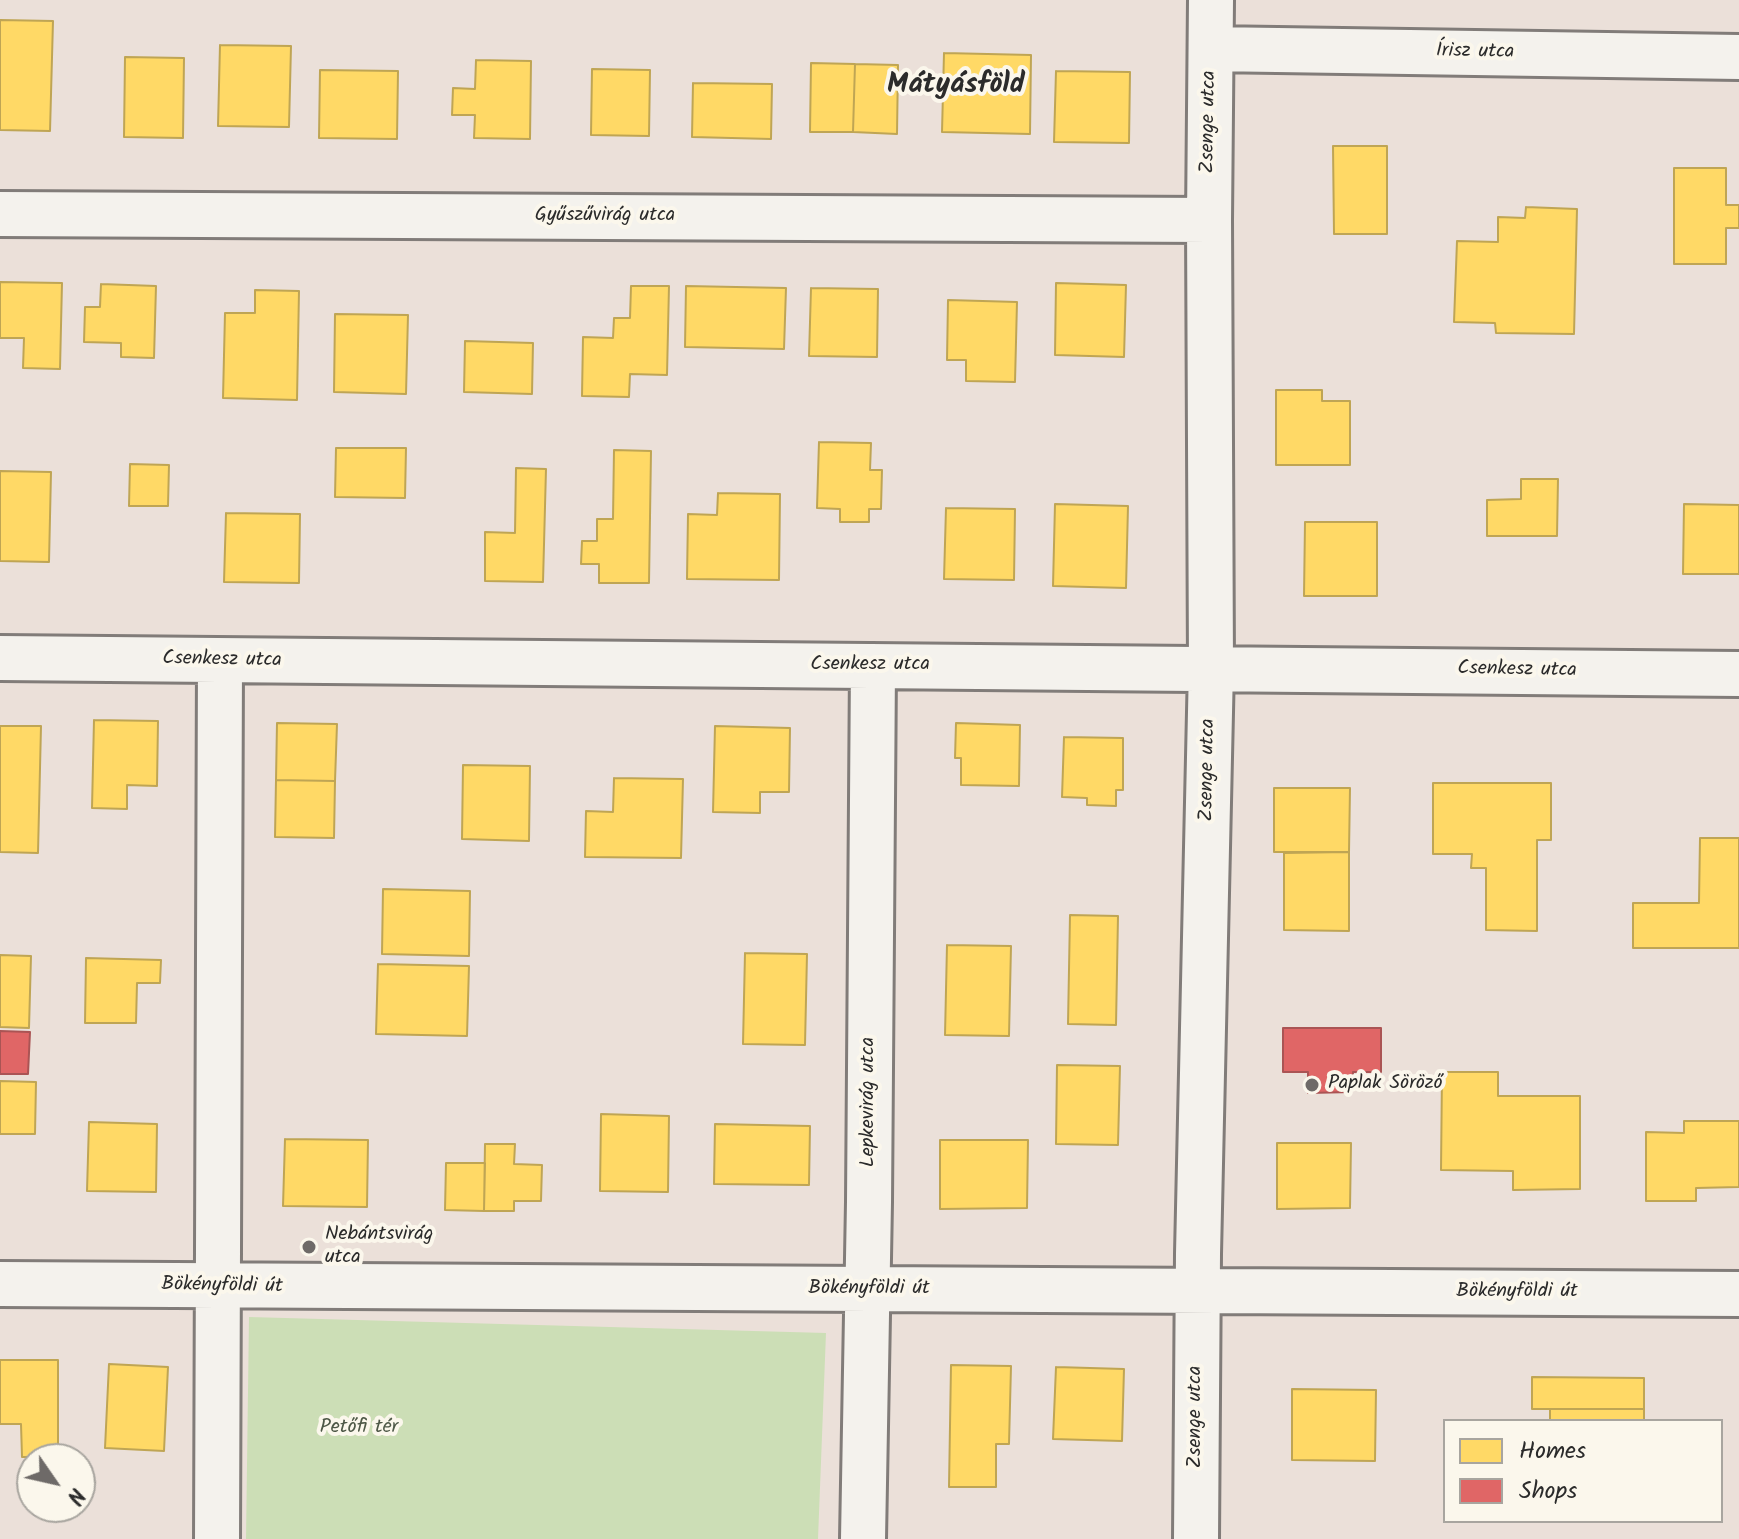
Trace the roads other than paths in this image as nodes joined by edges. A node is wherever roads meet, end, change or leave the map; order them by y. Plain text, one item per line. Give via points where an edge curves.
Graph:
1 (1211, 0) edge
2 (1211, 49) junction
3 (1739, 57) edge
4 (0, 214) edge
5 (1209, 220) junction
6 (0, 658) edge
7 (220, 661) junction
8 (873, 666) junction
9 (1211, 667) junction
10 (1739, 674) edge
11 (0, 1284) edge
12 (218, 1287) junction
13 (868, 1290) junction
14 (1197, 1292) junction
15 (1739, 1294) edge
16 (217, 1539) edge
17 (863, 1539) edge
18 (1196, 1539) edge

1 - 2 street, Zsenge utca
2 - 3 street, Írisz utca
2 - 5 street, Zsenge utca
4 - 5 street, Gyűszűvirág utca
5 - 9 street, Zsenge utca
6 - 7 street, Csenkesz utca
7 - 8 street, Csenkesz utca
7 - 12 street
8 - 9 street, Csenkesz utca
8 - 13 street, Lepkevirág utca
9 - 10 street, Csenkesz utca
9 - 14 street, Zsenge utca
11 - 12 street, Bökényföldi út
12 - 13 street, Bökényföldi út
12 - 16 street
13 - 14 street, Bökényföldi út
13 - 17 street, Lepkevirág utca
14 - 15 street, Bökényföldi út
14 - 18 street, Zsenge utca

